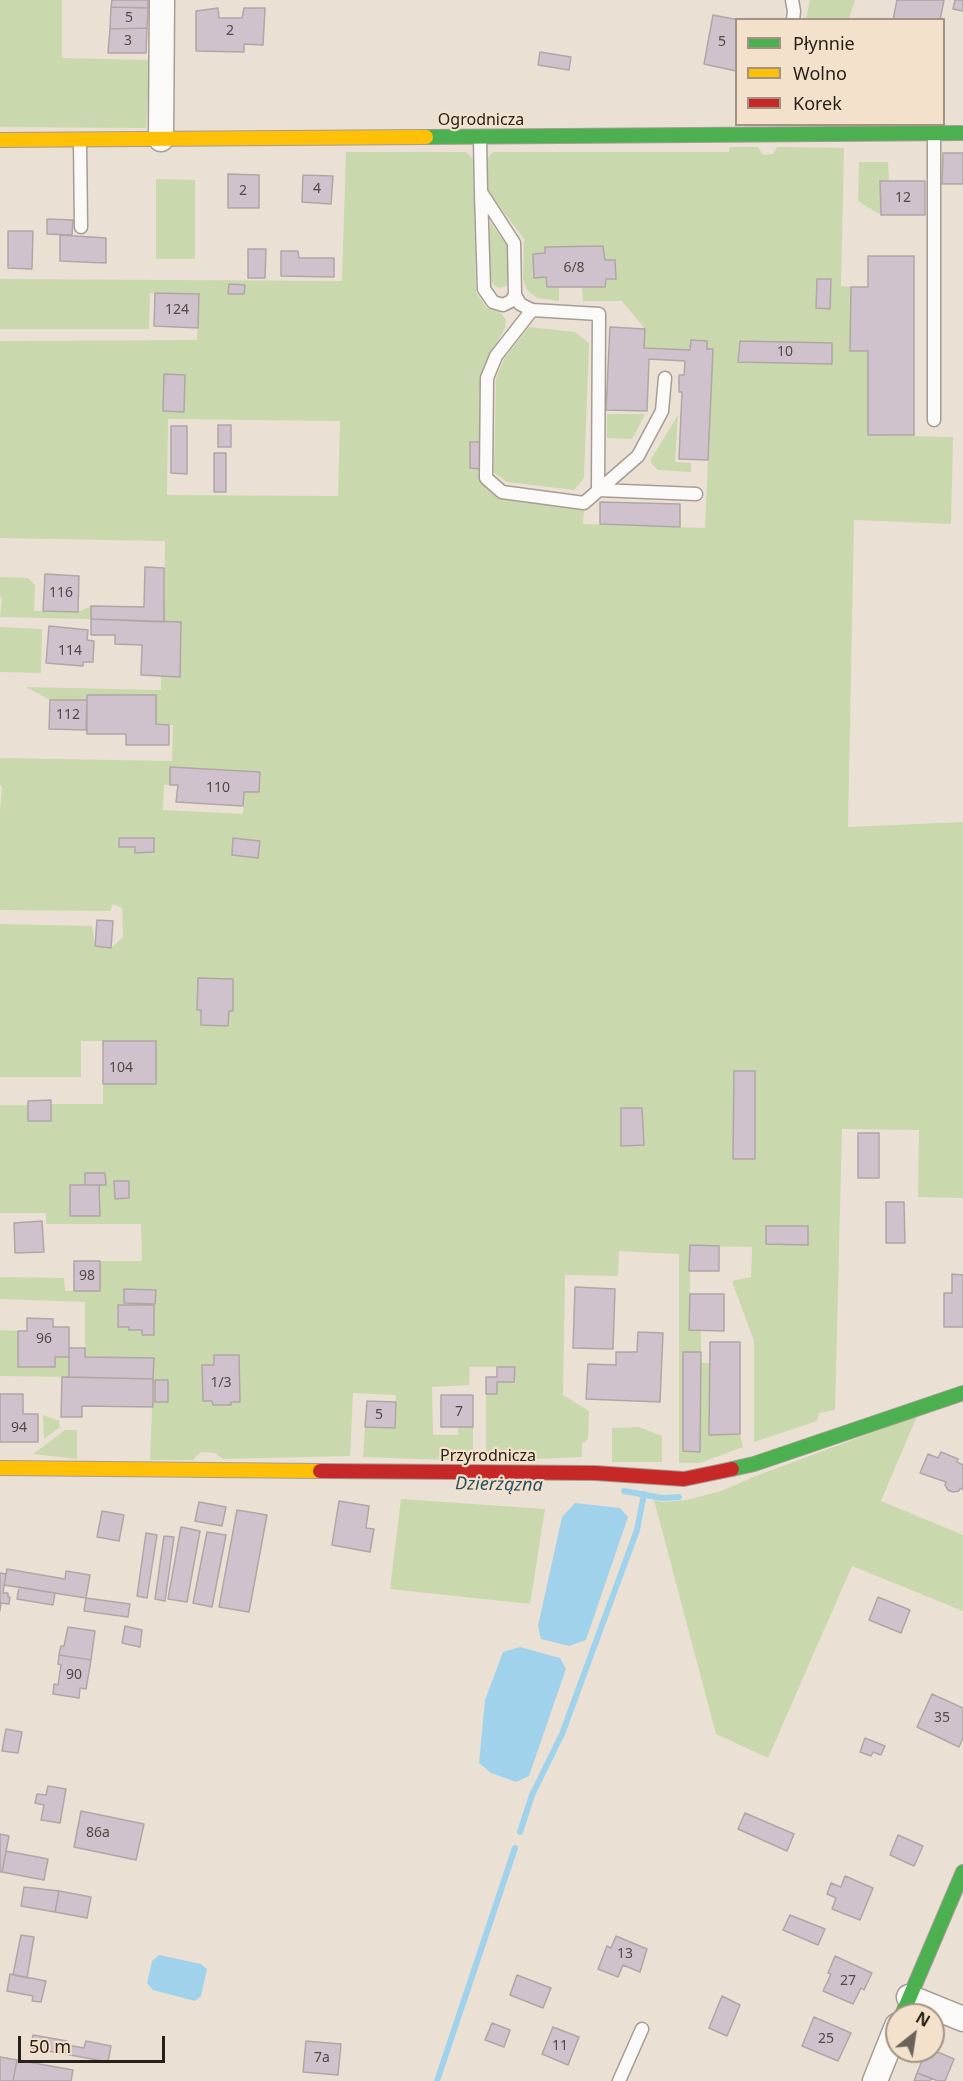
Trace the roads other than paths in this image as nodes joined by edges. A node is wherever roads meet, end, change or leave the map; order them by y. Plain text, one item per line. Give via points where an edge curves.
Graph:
1 (162, 0) edge
2 (792, 0) edge
3 (793, 18) edge
4 (775, 129) edge
5 (934, 133) junction
6 (963, 133) edge
7 (480, 137) junction
8 (161, 139) junction
9 (0, 140) edge
10 (80, 140) junction
11 (480, 192) junction
12 (81, 227) dead end
13 (515, 295) junction
14 (531, 310) junction
15 (665, 378) dead end
16 (934, 420) dead end
17 (598, 490) junction
18 (696, 494) dead end
19 (963, 1393) edge
20 (0, 1468) edge
21 (963, 1872) edge
22 (906, 2003) edge
23 (945, 2015) edge
24 (963, 2019) edge
25 (642, 2029) dead end
26 (885, 2056) edge
27 (618, 2081) edge
28 (875, 2081) edge

1 - 8 street
2 - 3 lane
4 - 5 street, Ogrodnicza
4 - 7 street, Ogrodnicza
5 - 6 street, Ogrodnicza
5 - 16 lane
7 - 8 street, Ogrodnicza
7 - 11 lane
8 - 10 street, Ogrodnicza
9 - 10 street, Ogrodnicza
10 - 12 lane
11 - 13 lane via 514,243
11 - 13 lane via 484,289 493,302 503,305
13 - 14 lane via 520,304
14 - 17 lane via 599,314
14 - 17 lane via 496,356 487,378 486,478 502,492 584,503
15 - 17 lane via 662,411 638,456
17 - 18 lane
19 - 20 street, Przyrodnicza via 754,1464 684,1479 595,1473
21 - 22 street
23 - 24 street
25 - 27 lane
26 - 28 street

